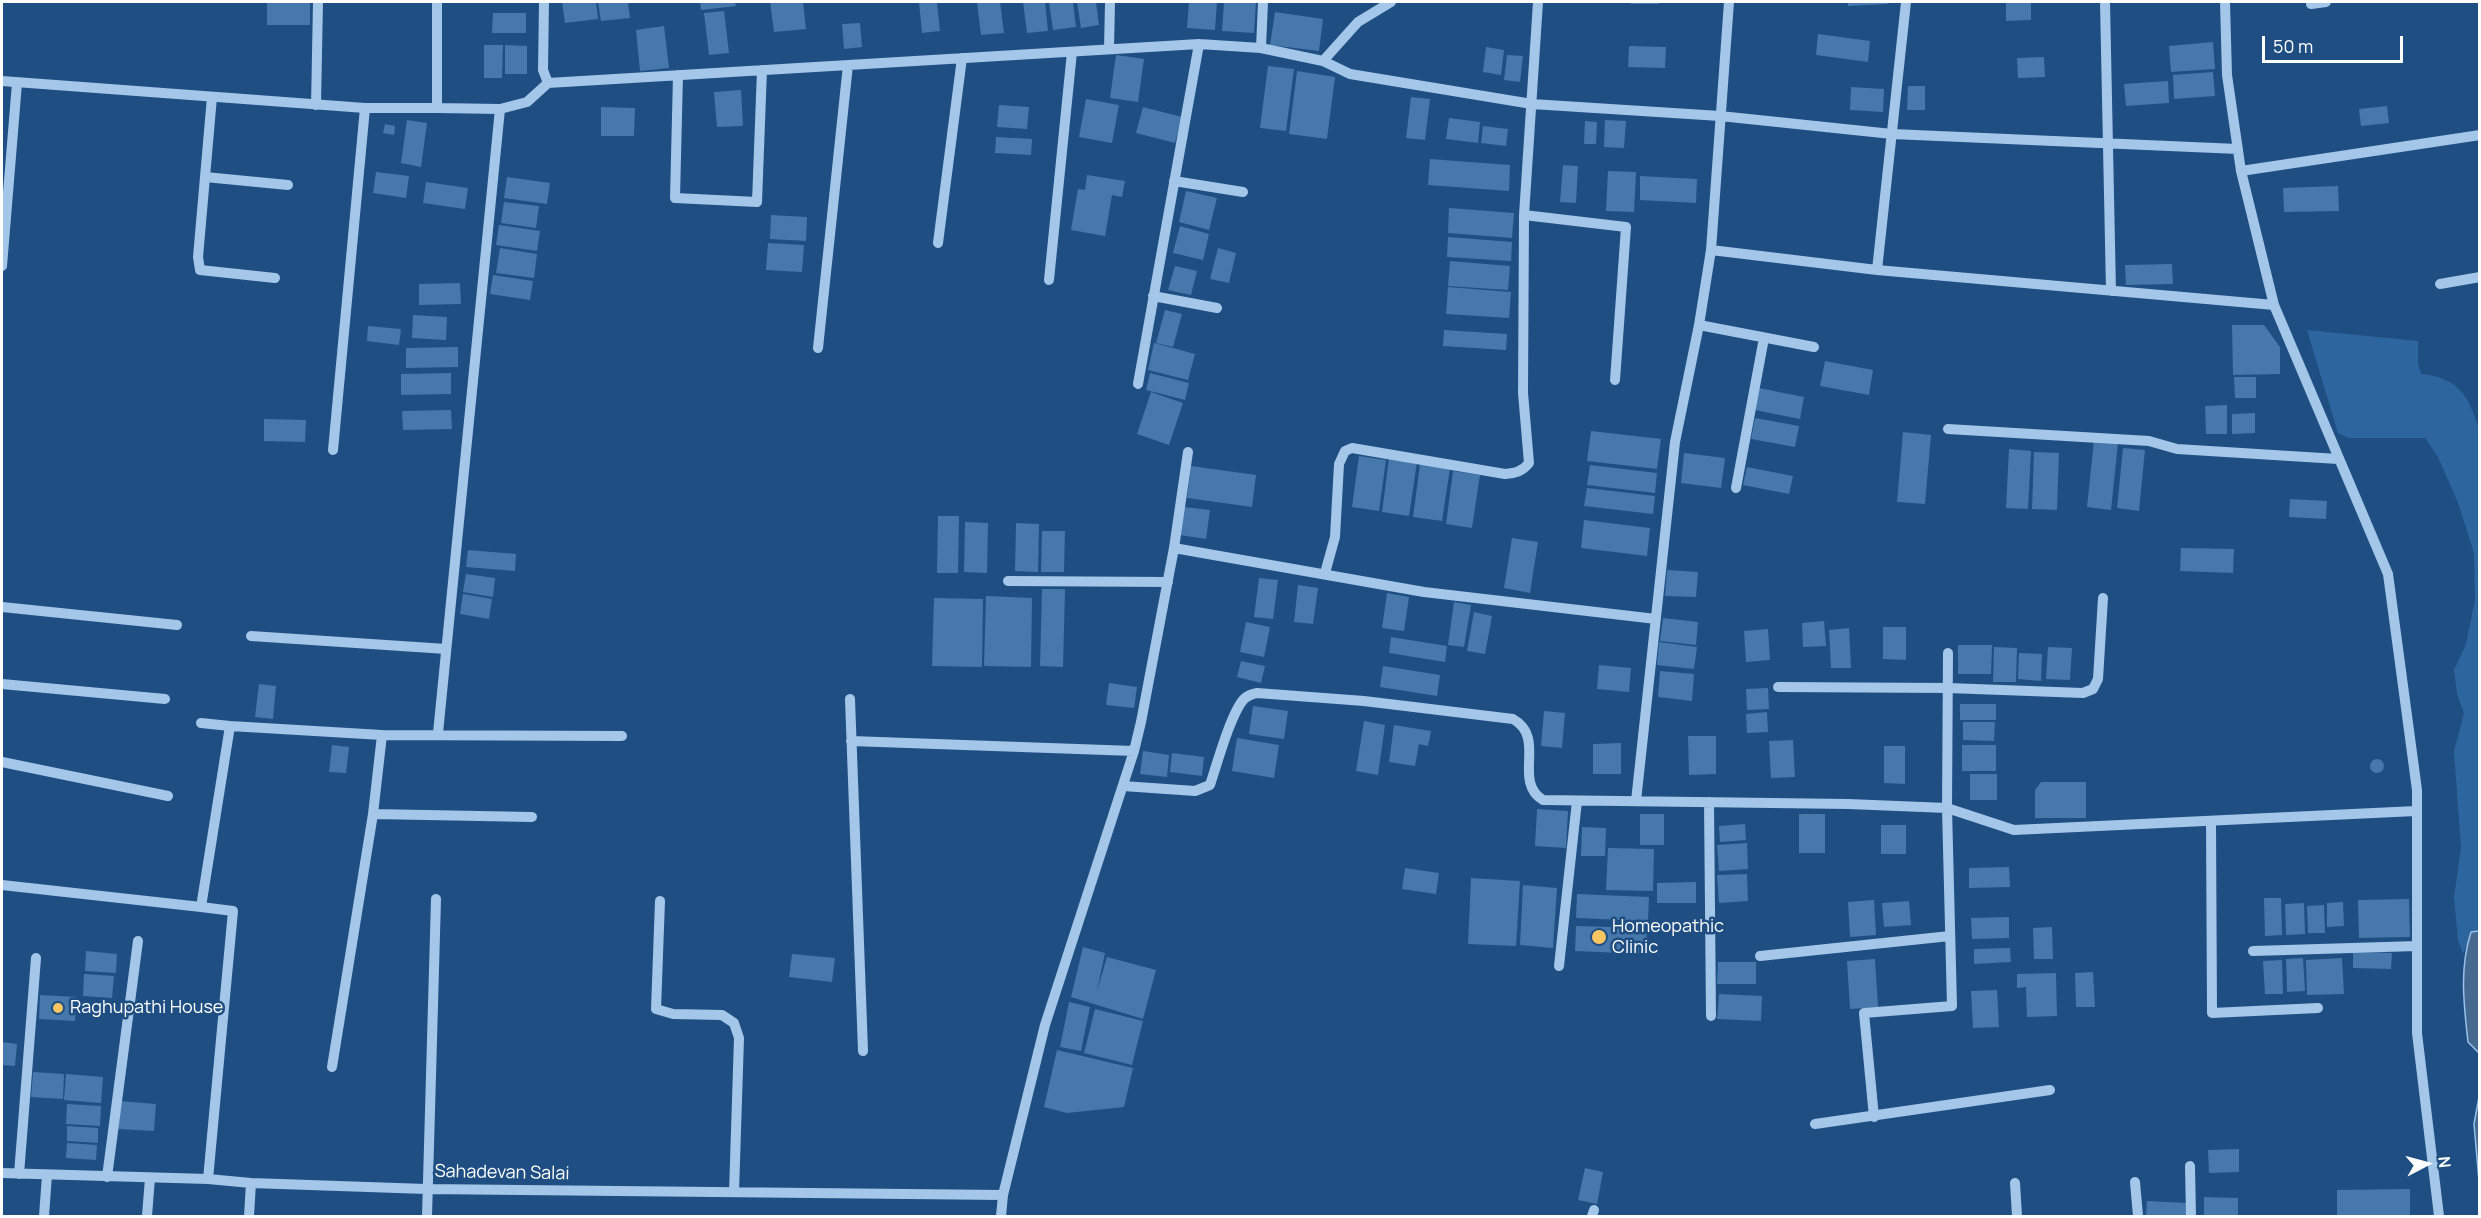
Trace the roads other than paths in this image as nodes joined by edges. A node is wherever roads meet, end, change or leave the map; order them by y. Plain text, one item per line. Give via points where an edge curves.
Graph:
1 (318, 2) edge
2 (437, 2) edge
3 (544, 2) edge
4 (1110, 2) edge
5 (1263, 2) edge
6 (1390, 2) edge
7 (1538, 2) edge
8 (1729, 2) edge
9 (1906, 2) edge
10 (2105, 2) edge
11 (2225, 2) edge
12 (2326, 2) edge
13 (2310, 4) dead end
14 (1199, 44) junction
15 (1261, 48) junction
16 (1109, 49) junction
17 (1072, 52) junction
18 (962, 58) junction
19 (1323, 61) junction
20 (848, 65) junction
21 (762, 70) junction
22 (678, 75) junction
23 (2, 81) edge
24 (17, 83) junction
25 (548, 83) junction
26 (212, 97) junction
27 (1532, 104) junction
28 (316, 105) junction
29 (365, 108) junction
30 (437, 108) junction
31 (500, 109) junction
32 (1720, 116) junction
33 (1892, 134) junction
34 (2480, 135) edge
35 (2107, 142) junction
36 (2238, 149) junction
37 (2241, 171) junction
38 (205, 177) junction
39 (1174, 181) junction
40 (288, 185) dead end
41 (1243, 192) dead end
42 (1524, 215) junction
43 (938, 243) dead end
44 (1711, 250) junction
45 (2, 266) edge
46 (1877, 270) junction
47 (2480, 277) edge
48 (275, 278) dead end
49 (1049, 280) dead end
50 (2440, 284) dead end
51 (2111, 291) junction
52 (1153, 296) junction
53 (2274, 305) junction
54 (1216, 308) dead end
55 (1699, 325) junction
56 (1764, 338) junction
57 (1814, 347) dead end
58 (818, 348) dead end
59 (1615, 380) dead end
60 (1138, 384) dead end
61 (1948, 429) dead end
62 (333, 450) dead end
63 (1188, 452) dead end
64 (2338, 459) junction
65 (1736, 488) dead end
66 (1174, 548) junction
67 (1325, 573) junction
68 (1008, 581) dead end
69 (1168, 582) junction
70 (2103, 598) dead end
71 (2, 607) edge
72 (1656, 619) junction
73 (177, 625) dead end
74 (251, 636) dead end
75 (446, 649) junction
76 (1948, 653) dead end
77 (2, 684) edge
78 (1778, 687) dead end
79 (1948, 688) junction
80 (165, 699) dead end
81 (850, 699) dead end
82 (201, 723) dead end
83 (230, 726) junction
84 (438, 734) junction
85 (382, 735) junction
86 (622, 736) dead end
87 (851, 741) junction
88 (1134, 751) junction
89 (2, 762) edge
90 (1123, 786) junction
91 (168, 796) dead end
92 (1577, 801) junction
93 (1636, 801) junction
94 (1709, 802) junction
95 (1947, 808) junction
96 (2416, 812) junction
97 (373, 814) junction
98 (532, 817) dead end
99 (2211, 821) junction
100 (2, 885) edge
101 (436, 898) dead end
102 (660, 901) dead end
103 (201, 907) junction
104 (1950, 936) junction
105 (138, 941) dead end
106 (2417, 946) junction
107 (2253, 951) dead end
108 (1760, 956) dead end
109 (36, 958) dead end
110 (1558, 966) dead end
111 (2318, 1008) dead end
112 (1711, 1016) dead end
113 (863, 1051) dead end
114 (332, 1067) dead end
115 (2050, 1090) dead end
116 (1874, 1117) junction
117 (1815, 1124) dead end
118 (2190, 1166) dead end
119 (2, 1173) edge
120 (19, 1174) junction
121 (47, 1175) junction
122 (107, 1177) junction
123 (150, 1178) junction
124 (208, 1179) junction
125 (2135, 1182) dead end
126 (251, 1183) junction
127 (2015, 1183) dead end
128 (426, 1189) junction
129 (734, 1192) junction
130 (1003, 1195) junction
131 (44, 1216) edge
132 (147, 1216) edge
133 (249, 1216) edge
134 (427, 1216) edge
135 (1000, 1216) edge
136 (2017, 1216) edge
137 (2138, 1216) edge
138 (2191, 1216) edge
139 (2439, 1216) edge

1 - 28 street
2 - 30 street
3 - 25 street via 543,70
4 - 16 street
5 - 15 street
6 - 19 street via 1358,22
7 - 27 street
8 - 32 street
9 - 33 street
10 - 35 street
11 - 36 street via 2227,75
12 - 13 street
14 - 15 street
14 - 16 street
14 - 39 street
15 - 19 street
16 - 17 street
17 - 18 street
17 - 49 street
18 - 20 street
18 - 43 street
19 - 27 street via 1350,74
20 - 21 street
20 - 58 street
21 - 22 street
21 - 22 street via 757,202 675,198
22 - 25 street
23 - 24 street
24 - 26 street
24 - 45 street
25 - 31 street via 527,102
26 - 28 street
26 - 38 street
27 - 32 street
27 - 42 street
28 - 29 street
29 - 30 street
29 - 62 street
30 - 31 street
31 - 75 street
32 - 33 street
32 - 44 street
33 - 35 street
33 - 46 street
34 - 37 street
35 - 36 street
35 - 51 street
36 - 37 street
37 - 53 street
38 - 40 street
38 - 48 street via 200,270
39 - 41 street
39 - 52 street
42 - 59 street via 1626,227
42 - 67 street via 1522,393 1529,463 1519,472 1505,474 1352,448 1345,451 1339,464 1335,537
44 - 46 street
44 - 55 street
46 - 51 street
47 - 50 street
51 - 53 street
52 - 54 street
52 - 60 street
53 - 64 street
55 - 56 street
55 - 72 street via 1675,442
56 - 57 street
56 - 65 street
61 - 64 street via 2149,441 2177,449
63 - 66 street
64 - 96 street via 2388,574 2417,790
66 - 67 street
66 - 69 street
67 - 72 street via 1424,592
68 - 69 street
69 - 88 street
70 - 79 street via 2098,680 2093,689 2083,693
71 - 73 street
72 - 93 street
74 - 75 street
75 - 84 street
76 - 79 street
77 - 80 street
78 - 79 street
79 - 95 street
81 - 87 street
82 - 83 street
83 - 85 street
83 - 103 street
84 - 85 street
84 - 86 street
85 - 97 street
87 - 88 street
87 - 113 street
88 - 90 street
89 - 91 street
90 - 92 street via 1195,791 1210,784 1243,700 1257,693 1513,719 1524,725 1529,736 1530,786 1534,795 1543,800
90 - 130 street via 1045,1025
92 - 93 street
92 - 110 street
93 - 94 street
94 - 95 street
94 - 112 street
95 - 99 street via 2014,830
95 - 104 street
96 - 99 street
96 - 106 street
97 - 98 street
97 - 114 street
99 - 111 street via 2212,1013
100 - 103 street
101 - 128 street
102 - 129 street via 656,1009 673,1014 722,1015 734,1023 739,1038
103 - 124 street via 233,911
104 - 108 street
104 - 116 street via 1952,1006 1864,1013
105 - 122 street
106 - 107 street
106 - 139 street via 2417,1033
109 - 120 street
115 - 116 street
116 - 117 street
118 - 138 street
119 - 120 street, Sahadevan Salai
120 - 121 street, Sahadevan Salai
121 - 122 street, Sahadevan Salai
121 - 131 street
122 - 123 street, Sahadevan Salai
123 - 124 street, Sahadevan Salai
123 - 132 street
124 - 126 street, Sahadevan Salai
125 - 137 street
126 - 128 street, Sahadevan Salai
126 - 133 street
127 - 136 street
128 - 129 street, Sahadevan Salai
128 - 134 street
129 - 130 street, Sahadevan Salai
130 - 135 street

